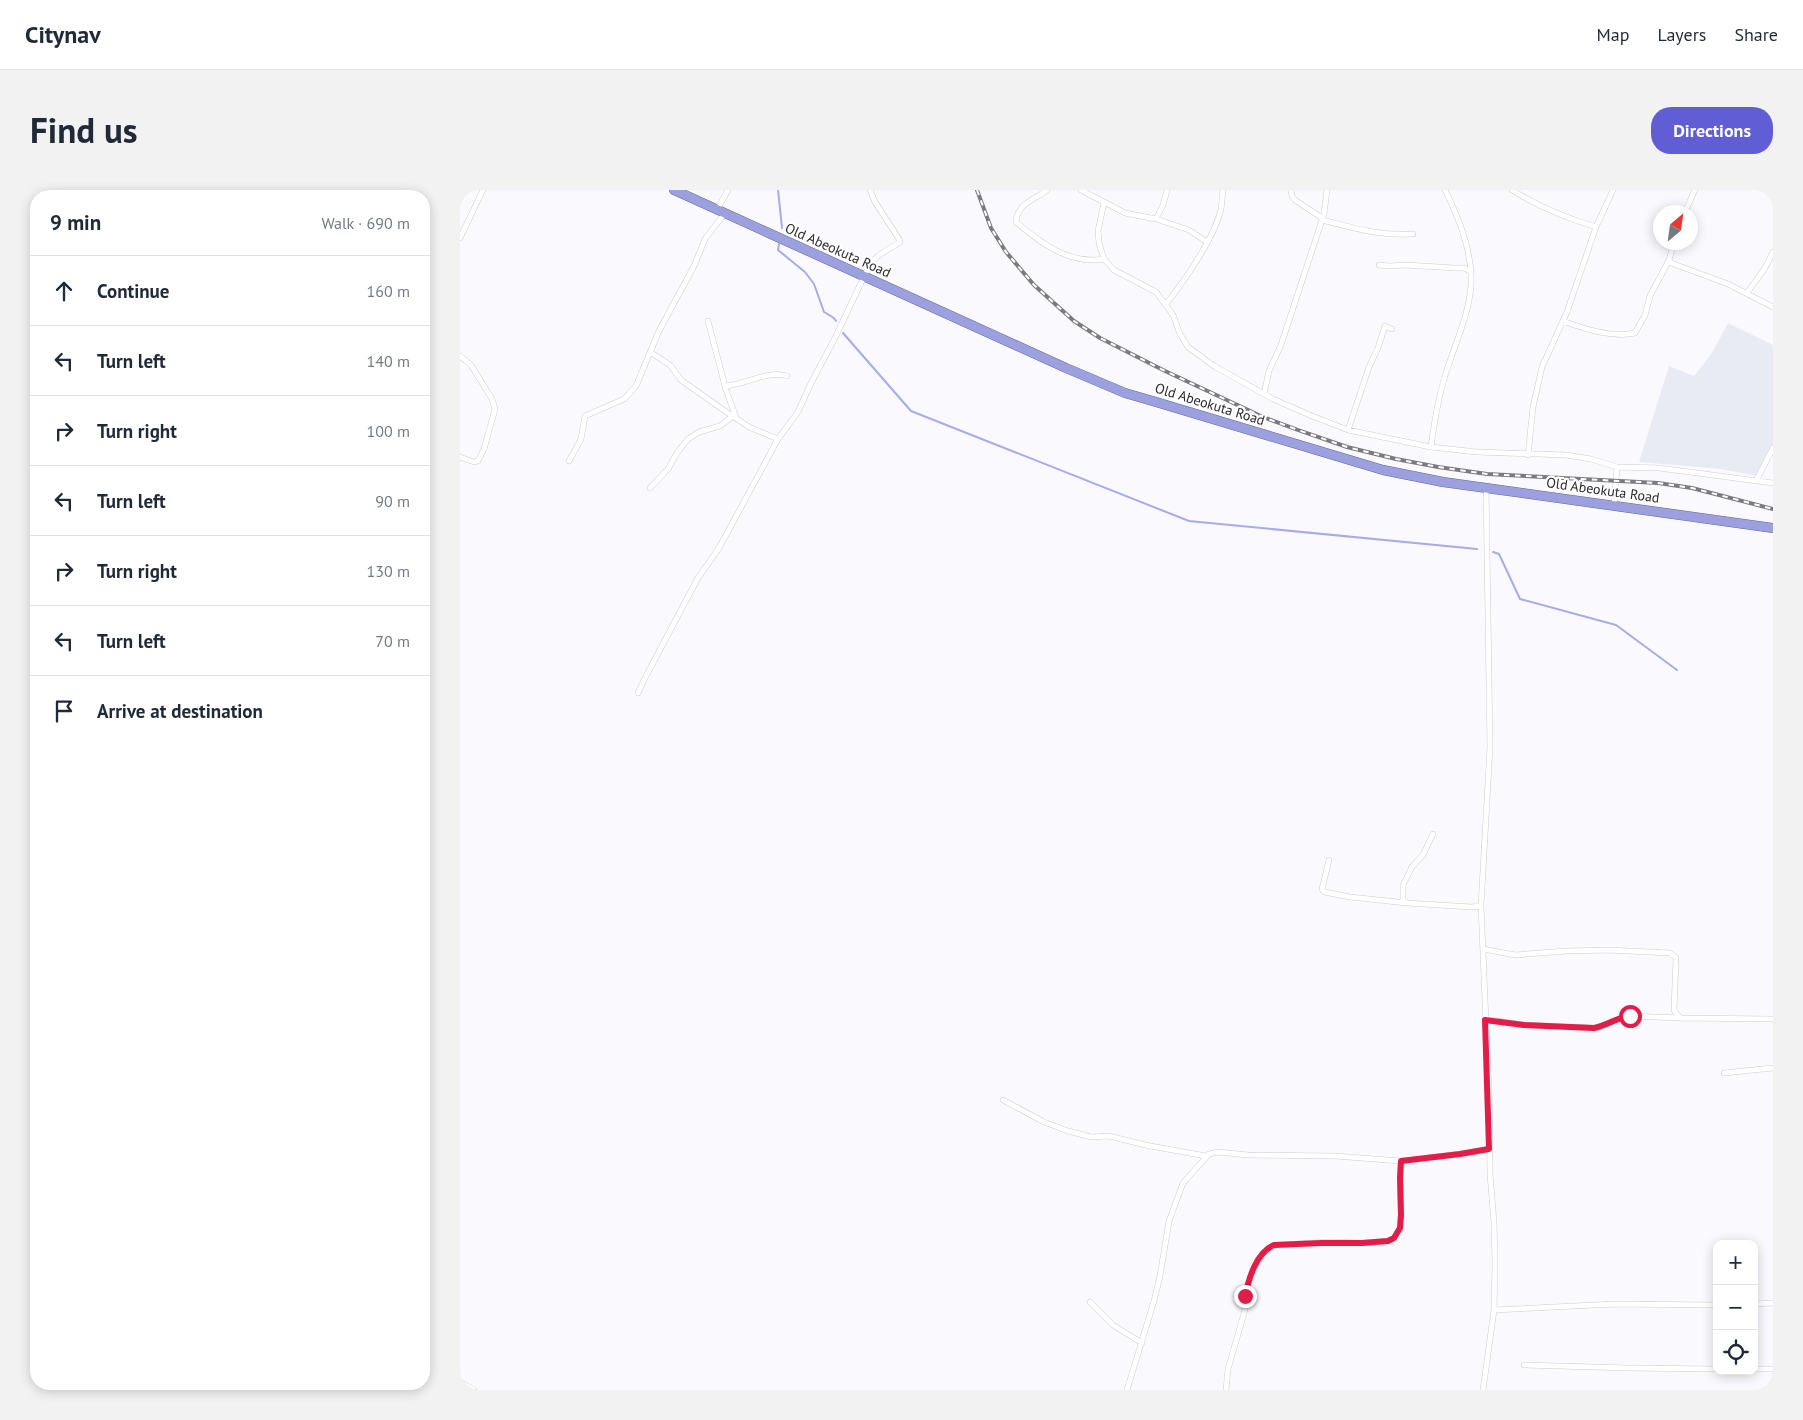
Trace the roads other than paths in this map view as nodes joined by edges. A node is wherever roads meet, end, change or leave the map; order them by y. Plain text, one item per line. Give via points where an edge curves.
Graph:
1 (483, 190) edge
2 (674, 190) edge
3 (728, 190) edge
4 (870, 190) edge
5 (1047, 190) edge
6 (1081, 190) edge
7 (1167, 190) edge
8 (1223, 190) edge
9 (1292, 190) edge
10 (1327, 190) edge
11 (1445, 190) edge
12 (1512, 190) edge
13 (1613, 190) edge
14 (1695, 190) edge
15 (1520, 192) edge
16 (1104, 202) junction
17 (1688, 205) edge
18 (721, 212) junction
19 (1156, 219) junction
20 (1322, 219) junction
21 (1596, 227) junction
22 (1412, 234) dead end
23 (460, 238) edge
24 (1207, 242) junction
25 (1672, 250) edge
26 (1773, 252) edge
27 (1104, 259) junction
28 (1669, 260) junction
29 (1379, 264) dead end
30 (1470, 271) junction
31 (863, 276) junction
32 (1747, 293) junction
33 (1166, 304) junction
34 (1773, 307) edge
35 (708, 320) dead end
36 (1563, 321) junction
37 (1392, 329) dead end
38 (650, 352) junction
39 (460, 356) edge
40 (787, 376) dead end
41 (725, 386) junction
42 (1264, 394) junction
43 (734, 416) junction
44 (1348, 430) junction
45 (778, 439) junction
46 (1431, 447) junction
47 (1773, 448) edge
48 (1528, 455) junction
49 (460, 457) edge
50 (569, 461) dead end
51 (1617, 467) junction
52 (1756, 481) junction
53 (1773, 482) edge
54 (1486, 487) junction
55 (650, 488) dead end
56 (1614, 506) junction
57 (1773, 528) edge
58 (638, 693) dead end
59 (1433, 834) dead end
60 (1328, 860) dead end
61 (1407, 903) junction
62 (1481, 906) junction
63 (1483, 949) junction
64 (1680, 1018) junction
65 (1773, 1019) edge
66 (1485, 1020) junction
67 (1773, 1068) edge
68 (1724, 1073) dead end
69 (1003, 1100) dead end
70 (1489, 1149) junction
71 (1206, 1156) junction
72 (1401, 1161) junction
73 (1090, 1302) dead end
74 (1773, 1303) edge
75 (1758, 1304) edge
76 (1713, 1305) edge
77 (1494, 1310) junction
78 (1142, 1342) junction
79 (1524, 1365) dead end
80 (1713, 1369) edge
81 (1758, 1369) edge
82 (1773, 1369) edge
83 (460, 1382) edge
84 (474, 1390) edge
85 (1127, 1390) edge
86 (1226, 1390) edge
87 (1483, 1390) edge

1 - 23 street
2 - 18 highway, Old Abeokuta Road
3 - 18 street
4 - 31 street via 900,242 874,259
5 - 27 street via 1023,205 1016,222 1058,252 1072,258 1087,261
6 - 16 street
7 - 19 street
8 - 24 street via 1221,210
9 - 20 street via 1295,200
10 - 20 street
11 - 30 street via 1460,221
12 - 15 street
13 - 21 street
14 - 17 street
15 - 21 street via 1569,219
16 - 19 street via 1125,212
16 - 27 street via 1098,243
18 - 31 highway, Old Abeokuta Road
18 - 38 street
19 - 24 street via 1189,230
20 - 22 street via 1368,232 1392,236
20 - 42 street
21 - 36 street
24 - 33 street
25 - 28 street
26 - 32 street
27 - 33 street via 1114,270 1156,292
28 - 32 street
28 - 36 street via 1634,333 1609,333
29 - 30 street via 1464,268
30 - 46 street via 1470,299 1444,378
31 - 45 street via 798,412
31 - 54 highway, Old Abeokuta Road via 1125,393 1383,470
32 - 34 street
33 - 42 street via 1188,347
35 - 41 street
36 - 48 street via 1542,367 1533,407
37 - 44 street via 1385,326
38 - 43 street via 670,365 682,380
38 - 50 street via 632,392 624,400 584,418 581,439
39 - 49 street via 471,365 495,408 478,461
40 - 41 street via 779,373
41 - 43 street
42 - 44 street
43 - 45 street
43 - 55 street via 720,426 688,439 668,469
44 - 46 street
45 - 58 street via 719,548 698,578
46 - 48 street
47 - 52 street
48 - 51 street via 1566,455
51 - 52 street via 1668,469
51 - 56 street
52 - 53 street
54 - 56 highway, Old Abeokuta Road
54 - 62 street via 1490,747
56 - 57 highway, Old Abeokuta Road
59 - 61 street via 1424,855 1412,867 1403,885 1403,900
60 - 61 street via 1324,892
61 - 62 street
62 - 63 street
63 - 64 street via 1515,955 1608,950 1670,952 1676,958 1674,1010
63 - 66 street
64 - 65 street
64 - 66 street via 1624,1016 1594,1028
66 - 70 street
67 - 68 street
69 - 71 street via 1068,1131
70 - 72 street
70 - 77 street via 1494,1223
71 - 72 street via 1218,1152
71 - 78 street via 1183,1183 1169,1221 1160,1276
72 - 86 street via 1400,1221 1394,1238 1362,1243 1278,1245 1263,1254 1251,1274 1246,1291 1245,1310 1228,1369
73 - 78 street via 1113,1325
74 - 75 street
76 - 77 street via 1615,1304
77 - 87 street
78 - 85 street
79 - 80 street
81 - 82 street
83 - 84 street

